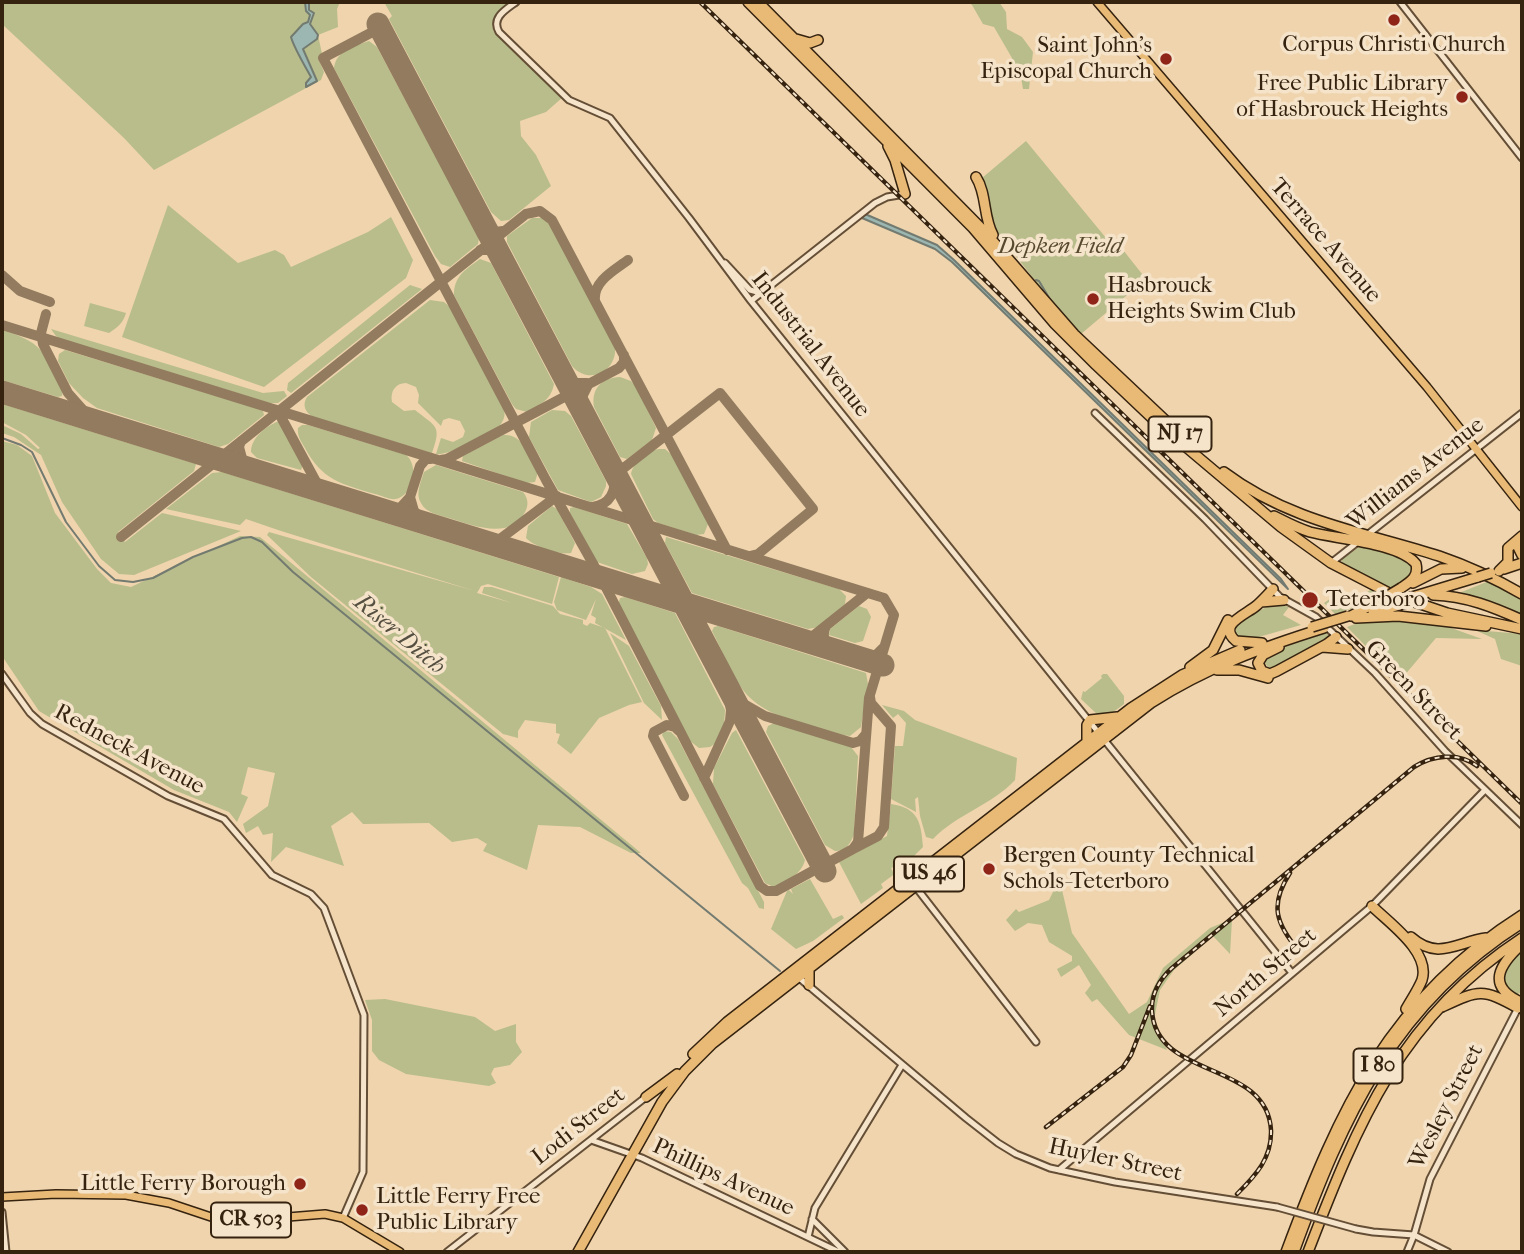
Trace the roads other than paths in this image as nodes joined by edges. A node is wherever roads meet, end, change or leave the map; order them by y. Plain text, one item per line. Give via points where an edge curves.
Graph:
1 (516, 2) edge
2 (748, 2) edge
3 (758, 2) edge
4 (1097, 2) edge
5 (1400, 2) edge
6 (791, 35) junction
7 (821, 65) junction
8 (864, 118) junction
9 (1522, 158) edge
10 (976, 177) dead end
11 (905, 194) joint
12 (999, 247) junction
13 (720, 260) junction
14 (761, 293) junction
15 (751, 301) junction
16 (1095, 413) dead end
17 (1522, 413) edge
18 (1476, 450) junction
19 (1227, 482) junction
20 (1522, 507) edge
21 (1522, 537) edge
22 (1363, 538) junction
23 (1522, 555) edge
24 (1331, 563) junction
25 (1522, 566) edge
26 (1488, 575) junction
27 (1273, 589) junction
28 (1401, 589) junction
29 (1522, 594) edge
30 (1433, 595) junction
31 (1284, 600) junction
32 (1409, 600) junction
33 (1261, 602) junction
34 (1245, 613) junction
35 (1352, 618) junction
36 (1522, 620) edge
37 (1314, 629) junction
38 (1522, 629) edge
39 (1295, 637) junction
40 (1336, 637) junction
41 (1262, 643) junction
42 (1348, 649) junction
43 (1316, 650) junction
44 (1207, 671) junction
45 (2, 674) edge
46 (1182, 675) junction
47 (1118, 717) junction
48 (1090, 720) junction
49 (1102, 735) junction
50 (1087, 741) junction
51 (1485, 790) junction
52 (1522, 825) edge
53 (915, 886) junction
54 (1374, 904) junction
55 (1522, 915) edge
56 (1522, 923) edge
57 (1522, 929) edge
58 (1522, 937) edge
59 (1488, 938) junction
60 (1522, 944) edge
61 (809, 968) junction
62 (1292, 973) junction
63 (795, 974) junction
64 (808, 985) junction
65 (1520, 1003) edge
66 (1437, 1009) junction
67 (1391, 1034) junction
68 (1036, 1042) dead end
69 (902, 1065) junction
70 (677, 1074) junction
71 (646, 1097) joint
72 (590, 1140) junction
73 (630, 1154) junction
74 (1059, 1170) junction
75 (2, 1197) edge
76 (2, 1212) edge
77 (343, 1218) junction
78 (812, 1219) junction
79 (1414, 1235) junction
80 (808, 1237) junction
81 (6, 1252) edge
82 (400, 1252) edge
83 (447, 1252) edge
84 (575, 1252) edge
85 (839, 1252) edge
86 (845, 1252) edge
87 (1286, 1252) edge
88 (1294, 1252) edge
89 (1300, 1252) edge
90 (1308, 1252) edge
91 (1406, 1252) edge
92 (1448, 1252) edge

1 - 13 street, Industrial Avenue via 498,17 496,27 501,35 569,100 610,118
2 - 8 highway, NJ 17
3 - 6 highway, NJ 17
4 - 18 main road, Terrace Avenue
5 - 9 street
6 - 7 highway, NJ 17
6 - 7 highway via 806,43 818,40 814,51
7 - 12 highway, NJ 17
8 - 11 highway via 893,155
8 - 19 highway, NJ 17 via 973,228 1065,334
10 - 12 highway via 989,229
11 - 14 street via 875,203
12 - 22 highway, NJ 17 via 1079,339 1225,473 1280,506
13 - 14 street via 750,290
13 - 15 street, Industrial Avenue
14 - 15 street
15 - 48 street, Industrial Avenue
16 - 27 street, Green Street
17 - 18 street, Williams Avenue
18 - 20 main road, Terrace Avenue
18 - 22 street, Williams Avenue
19 - 22 highway via 1289,524
19 - 24 highway, NJ 17
21 - 23 highway via 1518,547
21 - 26 highway via 1508,548 1508,562
22 - 24 street, Williams Avenue
22 - 26 highway, NJ 17
22 - 28 highway via 1415,562 1416,576
24 - 38 highway, NJ 17 via 1430,608
25 - 26 highway, US 46
26 - 28 highway via 1444,568
26 - 29 highway, NJ 17
26 - 30 highway, US 46
26 - 32 highway, US 46
27 - 31 street, Green Street
27 - 33 highway
28 - 35 highway, bridge
30 - 32 highway, US 46
30 - 36 highway via 1481,603
31 - 33 highway
31 - 40 street, Green Street via 1316,617
32 - 35 highway, US 46
33 - 34 highway
34 - 41 highway via 1232,622 1231,636 1239,642
34 - 46 highway via 1229,619 1213,650
35 - 37 highway, US 46, bridge
35 - 38 highway via 1398,616
37 - 39 highway, US 46
37 - 41 highway, US 46
39 - 43 highway via 1261,657 1262,671 1274,672
39 - 44 highway, US 46
40 - 42 street, Green Street
40 - 43 highway
41 - 46 highway, US 46
42 - 43 highway
42 - 51 street, Green Street via 1390,687
43 - 44 highway via 1271,678 1233,669
44 - 49 highway, US 46
45 - 77 street, Redneck Avenue via 42,724 168,796 224,819 272,875 311,894 324,908 363,1015 363,1172
46 - 47 highway, US 46
47 - 48 highway
47 - 49 highway, US 46
48 - 49 street, Industrial Avenue
48 - 50 highway
49 - 50 highway, US 46
49 - 53 highway, US 46
49 - 62 street, Industrial Avenue
50 - 63 highway, US 46
51 - 52 street, Green Street
51 - 54 street, North Street
53 - 61 highway, US 46
53 - 68 street
54 - 59 highway via 1429,948 1441,950
54 - 62 street, North Street
54 - 67 highway via 1414,947 1423,965 1422,979
55 - 59 highway, I 80
56 - 88 highway, I 80 via 1452,977 1392,1044 1348,1121
57 - 89 highway, I 80 via 1452,984 1394,1051 1356,1116
58 - 66 highway, I 80
59 - 67 highway, I 80 via 1433,985
60 - 65 highway via 1504,962 1500,979 1504,991
61 - 63 highway, US 46
61 - 64 highway
62 - 74 street, North Street
63 - 64 street, Huyler Street
63 - 70 highway, US 46 via 713,1034
63 - 73 highway, US 46 via 707,1048 681,1076
64 - 69 street, Huyler Street
65 - 66 highway via 1479,992
65 - 79 street, Wesley Street via 1430,1179
66 - 90 highway, I 80 via 1398,1058 1372,1101
67 - 87 highway, I 80 via 1341,1118
69 - 74 street, Huyler Street via 998,1143
69 - 78 street
70 - 71 highway
70 - 73 highway, US 46
71 - 72 street, Lodi Street
72 - 73 street, Phillips Avenue
72 - 83 street, Lodi Street
73 - 80 street, Phillips Avenue
73 - 84 highway, US 46
74 - 79 street, Huyler Street, bridge via 1277,1206 1356,1229
75 - 77 main road, CR 503 via 126,1195 226,1222 318,1214
76 - 81 street
77 - 82 main road, CR 503
78 - 80 street
78 - 86 street, Phillips Avenue
79 - 91 street, Wesley Street
79 - 92 street, Huyler Street
80 - 85 street, Phillips Avenue

